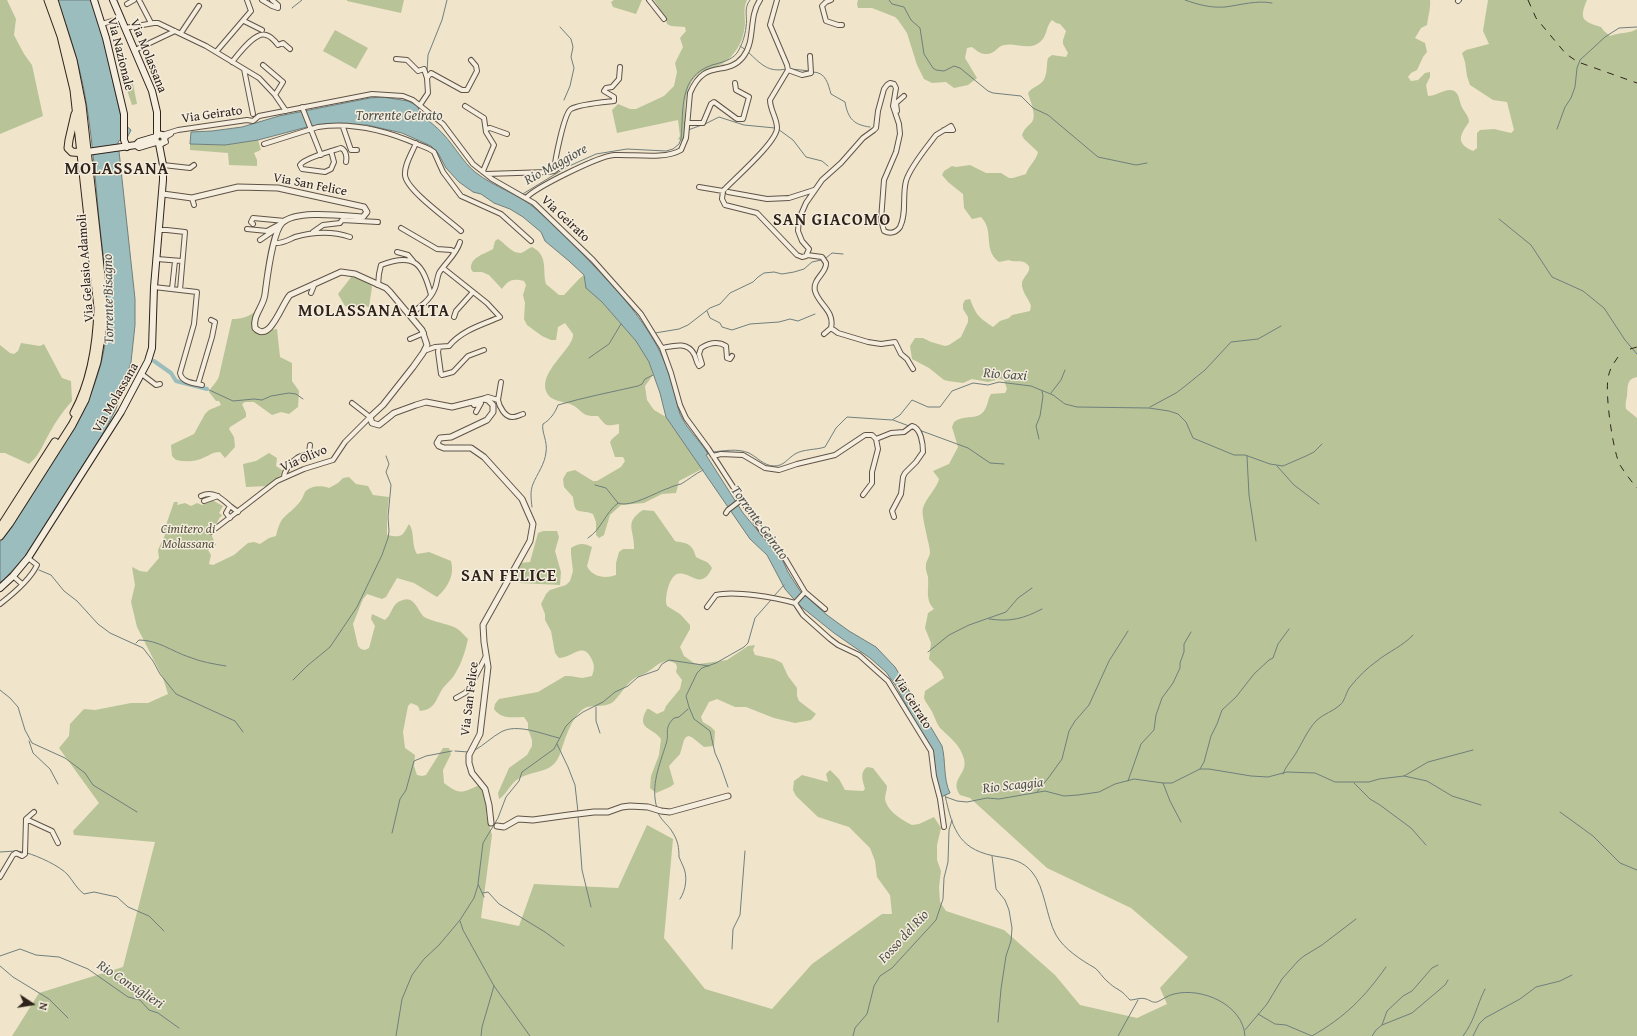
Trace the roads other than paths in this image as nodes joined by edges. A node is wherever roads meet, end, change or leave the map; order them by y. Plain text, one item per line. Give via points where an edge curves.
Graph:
1 (48, 0) edge
2 (54, 0) edge
3 (94, 0) edge
4 (113, 0) edge
5 (134, 0) edge
6 (247, 0) edge
7 (262, 0) edge
8 (272, 0) edge
9 (650, 0) edge
10 (760, 0) edge
11 (777, 0) edge
12 (831, 0) edge
13 (142, 1) edge
14 (126, 4) dead end
15 (199, 6) dead end
16 (121, 18) junction
17 (664, 19) dead end
18 (244, 20) junction
19 (151, 23) junction
20 (102, 24) junction
21 (842, 25) dead end
22 (125, 28) junction
23 (262, 30) dead end
24 (175, 31) junction
25 (181, 33) junction
26 (290, 48) dead end
27 (135, 50) junction
28 (216, 52) junction
29 (810, 56) dead end
30 (396, 59) dead end
31 (471, 60) dead end
32 (232, 62) junction
33 (263, 65) dead end
34 (620, 67) dead end
35 (244, 69) junction
36 (788, 70) junction
37 (427, 78) junction
38 (735, 83) dead end
39 (275, 95) junction
40 (904, 96) dead end
41 (420, 105) junction
42 (76, 106) junction
43 (465, 106) dead end
44 (302, 107) junction
45 (286, 111) junction
46 (253, 114) junction
47 (257, 117) junction
48 (896, 117) junction
49 (250, 119) junction
50 (687, 123) junction
51 (343, 127) junction
52 (486, 128) junction
53 (312, 130) junction
54 (944, 130) dead end
55 (507, 134) dead end
56 (161, 139) junction
57 (416, 143) junction
58 (264, 144) dead end
59 (124, 147) junction
60 (357, 150) dead end
61 (331, 151) junction
62 (87, 152) junction
63 (321, 155) junction
64 (572, 157) dead end
65 (346, 162) dead end
66 (163, 165) junction
67 (194, 165) dead end
68 (554, 171) junction
69 (484, 173) junction
70 (698, 187) dead end
71 (814, 190) junction
72 (725, 192) junction
73 (162, 194) junction
74 (192, 198) junction
75 (526, 198) junction
76 (194, 205) dead end
77 (378, 222) dead end
78 (253, 224) dead end
79 (282, 224) junction
80 (401, 228) dead end
81 (246, 229) dead end
82 (159, 230) junction
83 (461, 231) dead end
84 (307, 234) junction
85 (350, 237) dead end
86 (260, 240) dead end
87 (531, 241) dead end
88 (460, 242) dead end
89 (274, 243) junction
90 (397, 252) dead end
91 (455, 252) junction
92 (807, 255) junction
93 (157, 259) junction
94 (175, 261) junction
95 (182, 261) junction
96 (413, 261) junction
97 (443, 268) junction
98 (315, 283) junction
99 (378, 285) junction
100 (154, 286) junction
101 (172, 289) junction
102 (180, 290) junction
103 (473, 292) junction
104 (311, 293) dead end
105 (431, 295) junction
106 (409, 314) junction
107 (454, 316) dead end
108 (211, 320) dead end
109 (831, 328) junction
110 (424, 333) junction
111 (824, 334) dead end
112 (410, 339) dead end
113 (439, 347) junction
114 (662, 348) junction
115 (484, 350) dead end
116 (424, 351) junction
117 (732, 356) dead end
118 (914, 369) dead end
119 (142, 375) junction
120 (501, 382) dead end
121 (160, 384) dead end
122 (484, 399) junction
123 (498, 400) junction
124 (472, 402) junction
125 (352, 403) dead end
126 (476, 412) dead end
127 (523, 414) dead end
128 (370, 417) junction
129 (876, 439) junction
130 (310, 445) dead end
131 (712, 455) junction
132 (284, 477) junction
133 (863, 495) dead end
134 (201, 496) dead end
135 (218, 496) junction
136 (204, 501) dead end
137 (740, 501) junction
138 (230, 506) junction
139 (238, 512) junction
140 (727, 512) dead end
141 (894, 517) dead end
142 (230, 518) junction
143 (0, 528) edge
144 (211, 532) dead end
145 (0, 536) edge
146 (28, 558) junction
147 (13, 576) junction
148 (22, 584) junction
149 (0, 588) edge
150 (804, 593) junction
151 (795, 603) junction
152 (0, 604) edge
153 (707, 608) dead end
154 (825, 609) dead end
155 (486, 656) junction
156 (456, 698) dead end
157 (730, 796) dead end
158 (34, 812) dead end
159 (26, 819) junction
160 (491, 823) joint
161 (497, 826) joint
162 (944, 827) dead end
163 (58, 843) dead end
164 (0, 877) edge

1 - 42 main road, Via Gelasio Adamoli via 61,36
2 - 62 main road, Via Gelasio Adamoli via 79,88
3 - 20 main road, Via Nazionale
4 - 16 main road, Via Molassana
5 - 14 street
6 - 18 street via 252,11
7 - 8 street via 278,8
9 - 17 street
10 - 50 street via 755,10 746,52 734,64 708,71 698,77 690,93
11 - 36 street via 770,25
12 - 21 street via 822,6 826,22
13 - 19 street
15 - 25 street
16 - 20 street
16 - 22 main road, Via Molassana
18 - 23 street
18 - 28 street
19 - 22 street
19 - 24 street via 158,23
20 - 59 main road, Via Nazionale via 124,114
22 - 27 main road, Via Molassana
24 - 25 street
24 - 27 street
25 - 28 street
26 - 32 street via 283,43 278,45 270,37 261,34
27 - 56 main road, Via Molassana via 152,91
28 - 32 street
29 - 36 street via 811,73 802,75
30 - 37 street via 406,60 418,71 424,69
31 - 37 street via 477,71 466,90 432,73
32 - 35 street
33 - 39 street via 283,82
34 - 68 street via 619,79 604,91 614,97 614,101 573,107 567,112 557,148
35 - 39 street via 259,78
35 - 46 street
36 - 72 street via 770,100 778,128 775,134
37 - 41 street via 428,93
38 - 50 street via 736,90 749,98 743,120 737,119 714,102 703,123
39 - 45 street
40 - 48 street via 899,99
41 - 44 street, Via Geirato via 403,96 378,93
41 - 69 street, Via Geirato via 443,124 473,164
42 - 62 main road, Via Gelasio Adamoli
42 - 62 main road via 68,148 72,152
43 - 52 street via 484,118
44 - 45 street, Via Geirato
44 - 53 street
45 - 47 street, Via Geirato
46 - 47 street, Via Geirato
46 - 49 street, Via Geirato
47 - 49 street, Via Geirato via 254,120
48 - 54 street via 900,134 896,152 884,180 881,220 883,229 888,233 895,232 900,226 908,176 936,135
48 - 71 street via 893,106 896,88 894,84 888,83 878,111 876,128 863,138
49 - 56 street, Via Geirato via 177,130
50 - 75 street via 686,140 678,152 667,155 620,155 600,158
51 - 53 street via 328,126
51 - 57 street via 380,131
51 - 60 street via 351,150
52 - 55 street
52 - 69 street via 494,146
53 - 58 street
53 - 63 street
56 - 59 main road
56 - 66 main road, Via Molassana
57 - 83 street via 406,170 407,183 415,193
57 - 87 street via 434,152 443,172 461,196 501,214
59 - 62 main road
61 - 63 street
61 - 63 street via 334,162 331,169 325,172 302,169 302,163
61 - 65 street via 342,148 346,153
62 - 143 main road, Via Gelasio Adamoli via 98,308 98,324 88,377 81,398 68,422
62 - 145 main road, Via Gelasio Adamoli via 104,309 97,362 79,412
64 - 68 street
66 - 67 street via 190,168
66 - 73 main road, Via Molassana
68 - 69 street
69 - 75 street, Via Geirato
70 - 72 street
71 - 72 street via 789,198 773,199
71 - 92 street via 799,219 798,231 809,249
72 - 92 street via 722,199 725,205 757,213 797,255 802,258
73 - 74 street, Via San Felice
73 - 82 main road, Via Molassana
74 - 76 street
74 - 79 street, Via San Felice via 238,187 278,188 362,207 367,212 363,217 325,214 295,217
75 - 114 street, Via Geirato via 583,249 614,282 641,314
77 - 84 street via 342,220 323,225 315,232
78 - 79 street, Via San Felice via 253,218
79 - 81 street, Via San Felice via 267,231
79 - 86 street, Via San Felice
79 - 89 street
80 - 91 street via 437,249
82 - 93 main road, Via Molassana
82 - 95 street via 185,232
84 - 85 street via 328,232
84 - 89 street via 282,243
88 - 91 street
89 - 98 street via 268,267 265,299 254,322 256,330 262,332 269,329 288,297
90 - 96 street via 408,255
91 - 97 street
92 - 109 street via 822,257 826,263 826,268 815,284 815,290 830,315
93 - 94 street
93 - 100 main road, Via Molassana
94 - 95 street
94 - 101 street
95 - 102 street
96 - 99 street via 404,260 381,265
96 - 105 street via 422,270
97 - 103 street
97 - 105 street
98 - 99 street via 344,272 355,274
98 - 104 street
99 - 106 street via 390,292
100 - 101 street
100 - 119 main road, Via Molassana via 151,352
101 - 102 street
102 - 108 street via 198,293 194,324 180,373 185,381 200,385 215,322
103 - 107 street
103 - 113 street via 500,317 459,336 449,346
105 - 106 street
106 - 110 street
109 - 111 street
109 - 118 street via 838,333 868,342 895,342
110 - 112 street
110 - 116 street via 427,345
113 - 115 street via 438,357 442,375 453,372 468,356
113 - 116 street
114 - 117 street via 685,345 694,352 699,366 702,364 700,348 712,343 726,346 727,358 730,359
114 - 131 street, Via Geirato via 684,413
116 - 128 street via 383,405
119 - 121 street via 156,385
119 - 146 main road, Via Molassana via 111,430
120 - 123 street
122 - 123 street
122 - 124 street
122 - 155 street, Via San Felice via 494,406 489,418 455,435 440,438 437,444 444,448 469,448 476,451 522,499 533,524 530,541 484,625
123 - 127 street via 501,408 510,417
124 - 126 street via 474,405 481,403
124 - 128 street via 452,407 426,402 394,413 378,425 372,423
125 - 128 street
128 - 132 street, Via Olivo via 345,442 333,460
129 - 131 street via 873,435 867,434 835,455 779,470 765,468 743,455
129 - 133 street via 878,449 872,472 872,484
129 - 141 street via 891,433 904,432 912,426 917,428 921,437 923,452 903,478 901,494 892,511
130 - 132 street via 309,453 297,458
131 - 137 street, Via Geirato
132 - 139 street, Via Olivo
134 - 135 street via 210,493
135 - 136 street
135 - 138 street
137 - 140 street
137 - 150 street, Via Geirato via 786,560
138 - 139 street
138 - 142 street via 226,513
139 - 142 street, Via Olivo
142 - 144 street, Via Olivo
146 - 147 main road, Via Molassana
146 - 148 street via 36,566
147 - 148 street
147 - 149 main road, Via Molassana
148 - 152 street
150 - 151 street
150 - 154 street, Via Geirato
151 - 153 street via 742,594 720,594 714,597
151 - 162 street, Via Geirato via 803,615 830,639 859,654 888,681 931,751
155 - 156 street via 469,689
155 - 160 street, Via San Felice via 488,666 480,734 469,759 470,769 485,789
157 - 161 street, Via San Felice via 670,812 630,806 608,812 548,819 518,819 504,827
158 - 159 street
159 - 163 street via 52,831
159 - 164 street via 26,853 22,856 16,853 13,855
160 - 161 street, Via San Felice

